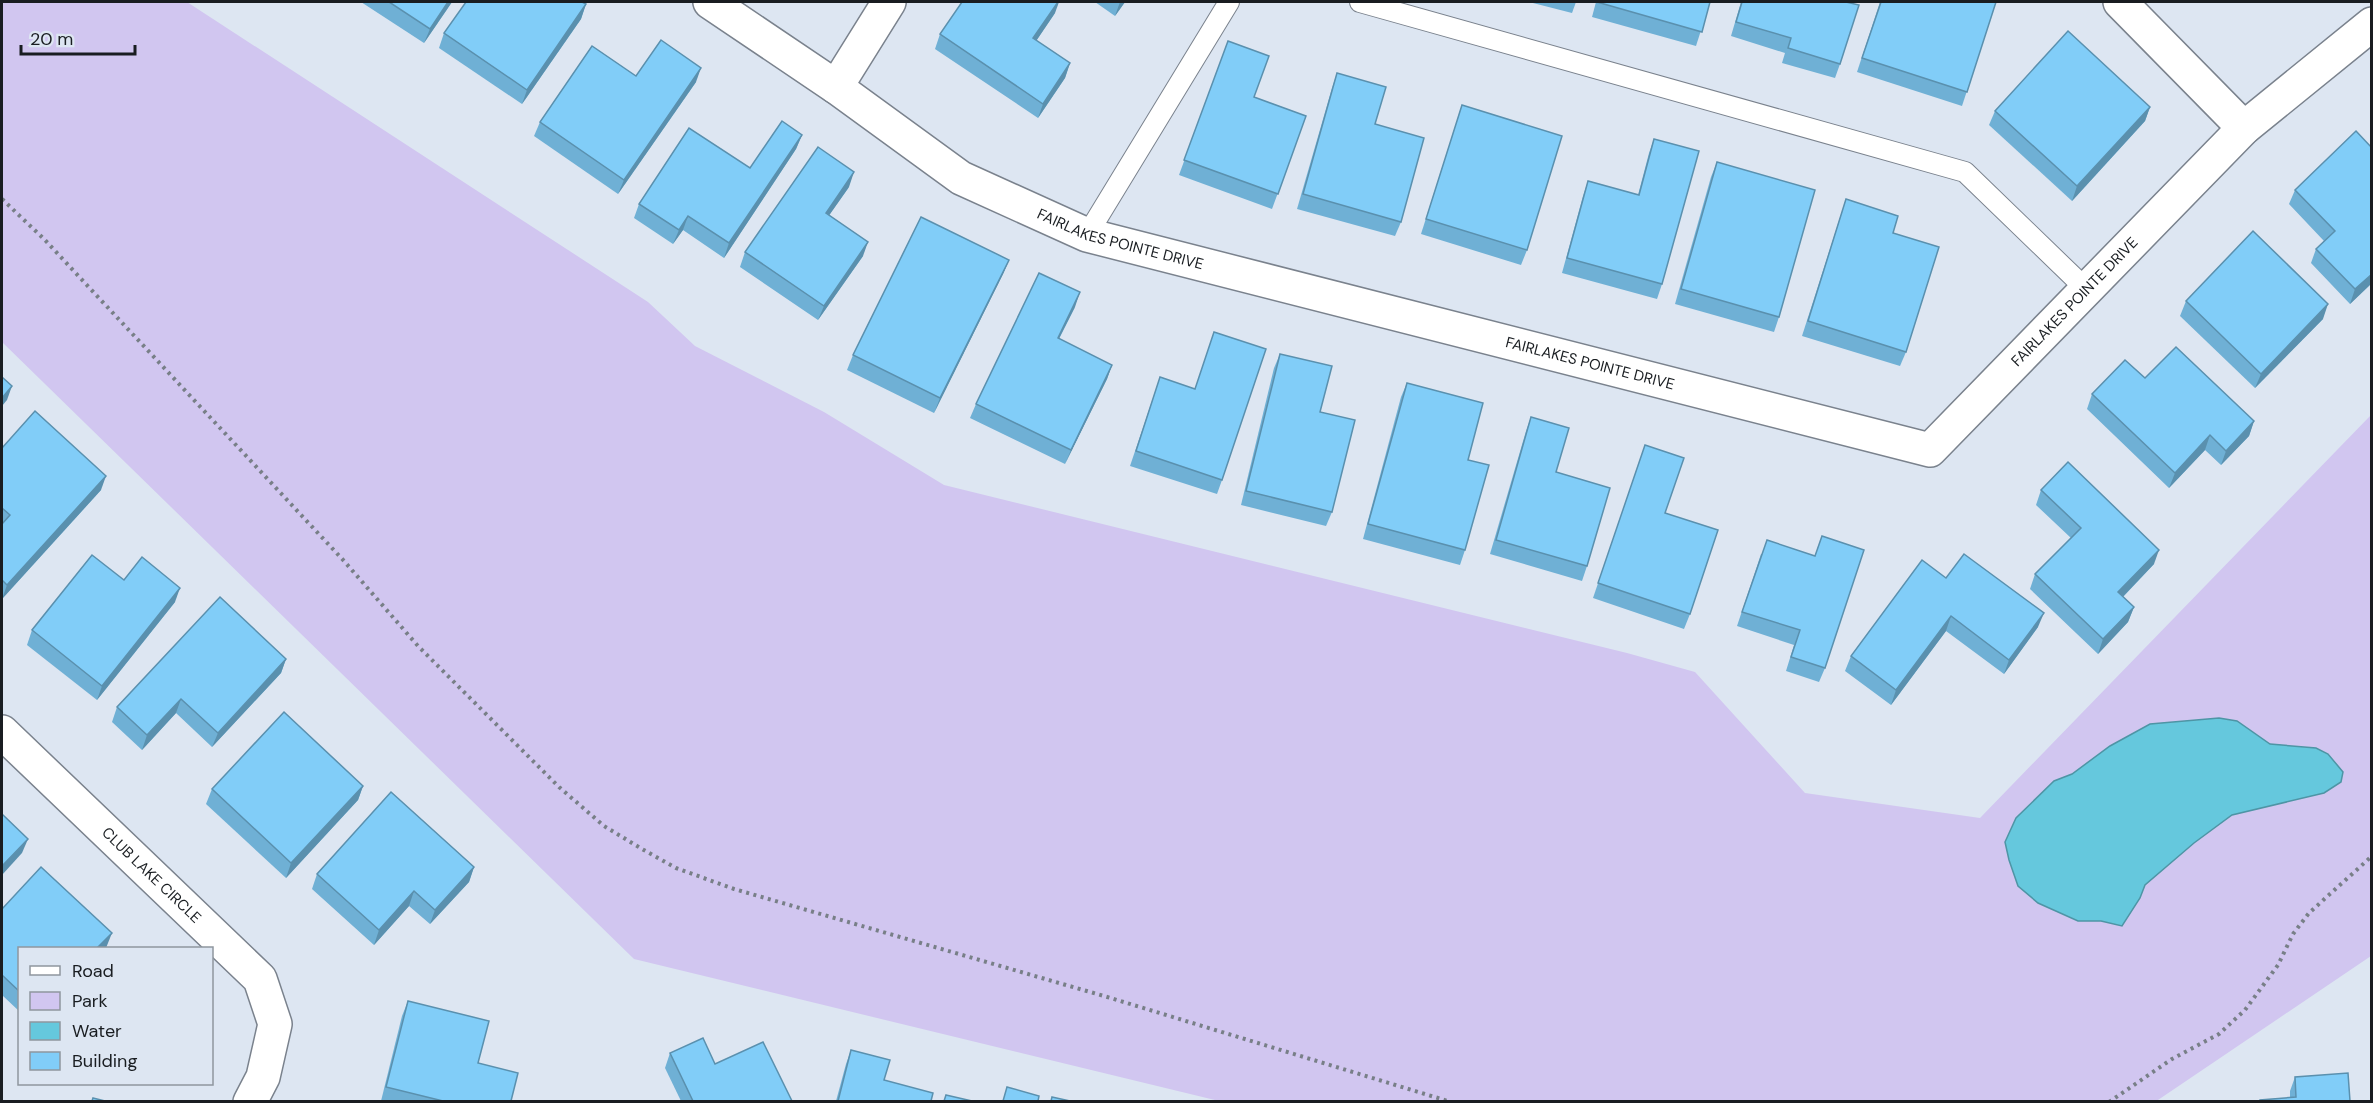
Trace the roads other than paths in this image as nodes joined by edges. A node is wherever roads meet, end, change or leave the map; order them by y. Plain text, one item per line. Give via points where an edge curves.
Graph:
1 (710, 2) edge
2 (889, 2) edge
3 (1228, 2) edge
4 (1360, 2) edge
5 (2120, 2) edge
6 (2372, 24) edge
7 (836, 87) junction
8 (2244, 128) junction
9 (1087, 235) junction
10 (2086, 290) junction
11 (2, 732) edge
12 (250, 1101) edge

1 - 7 street, FAIRLAKES POINTE DRIVE
2 - 7 street
3 - 9 lane
4 - 10 lane via 1965,172
5 - 8 street
6 - 8 street, FAIRLAKES POINTE DRIVE
7 - 9 street, FAIRLAKES POINTE DRIVE via 961,178
8 - 10 street, FAIRLAKES POINTE DRIVE
9 - 10 street, FAIRLAKES POINTE DRIVE via 1930,450
11 - 12 street, CLUB LAKE CIRCLE via 260,979 275,1024 263,1077

